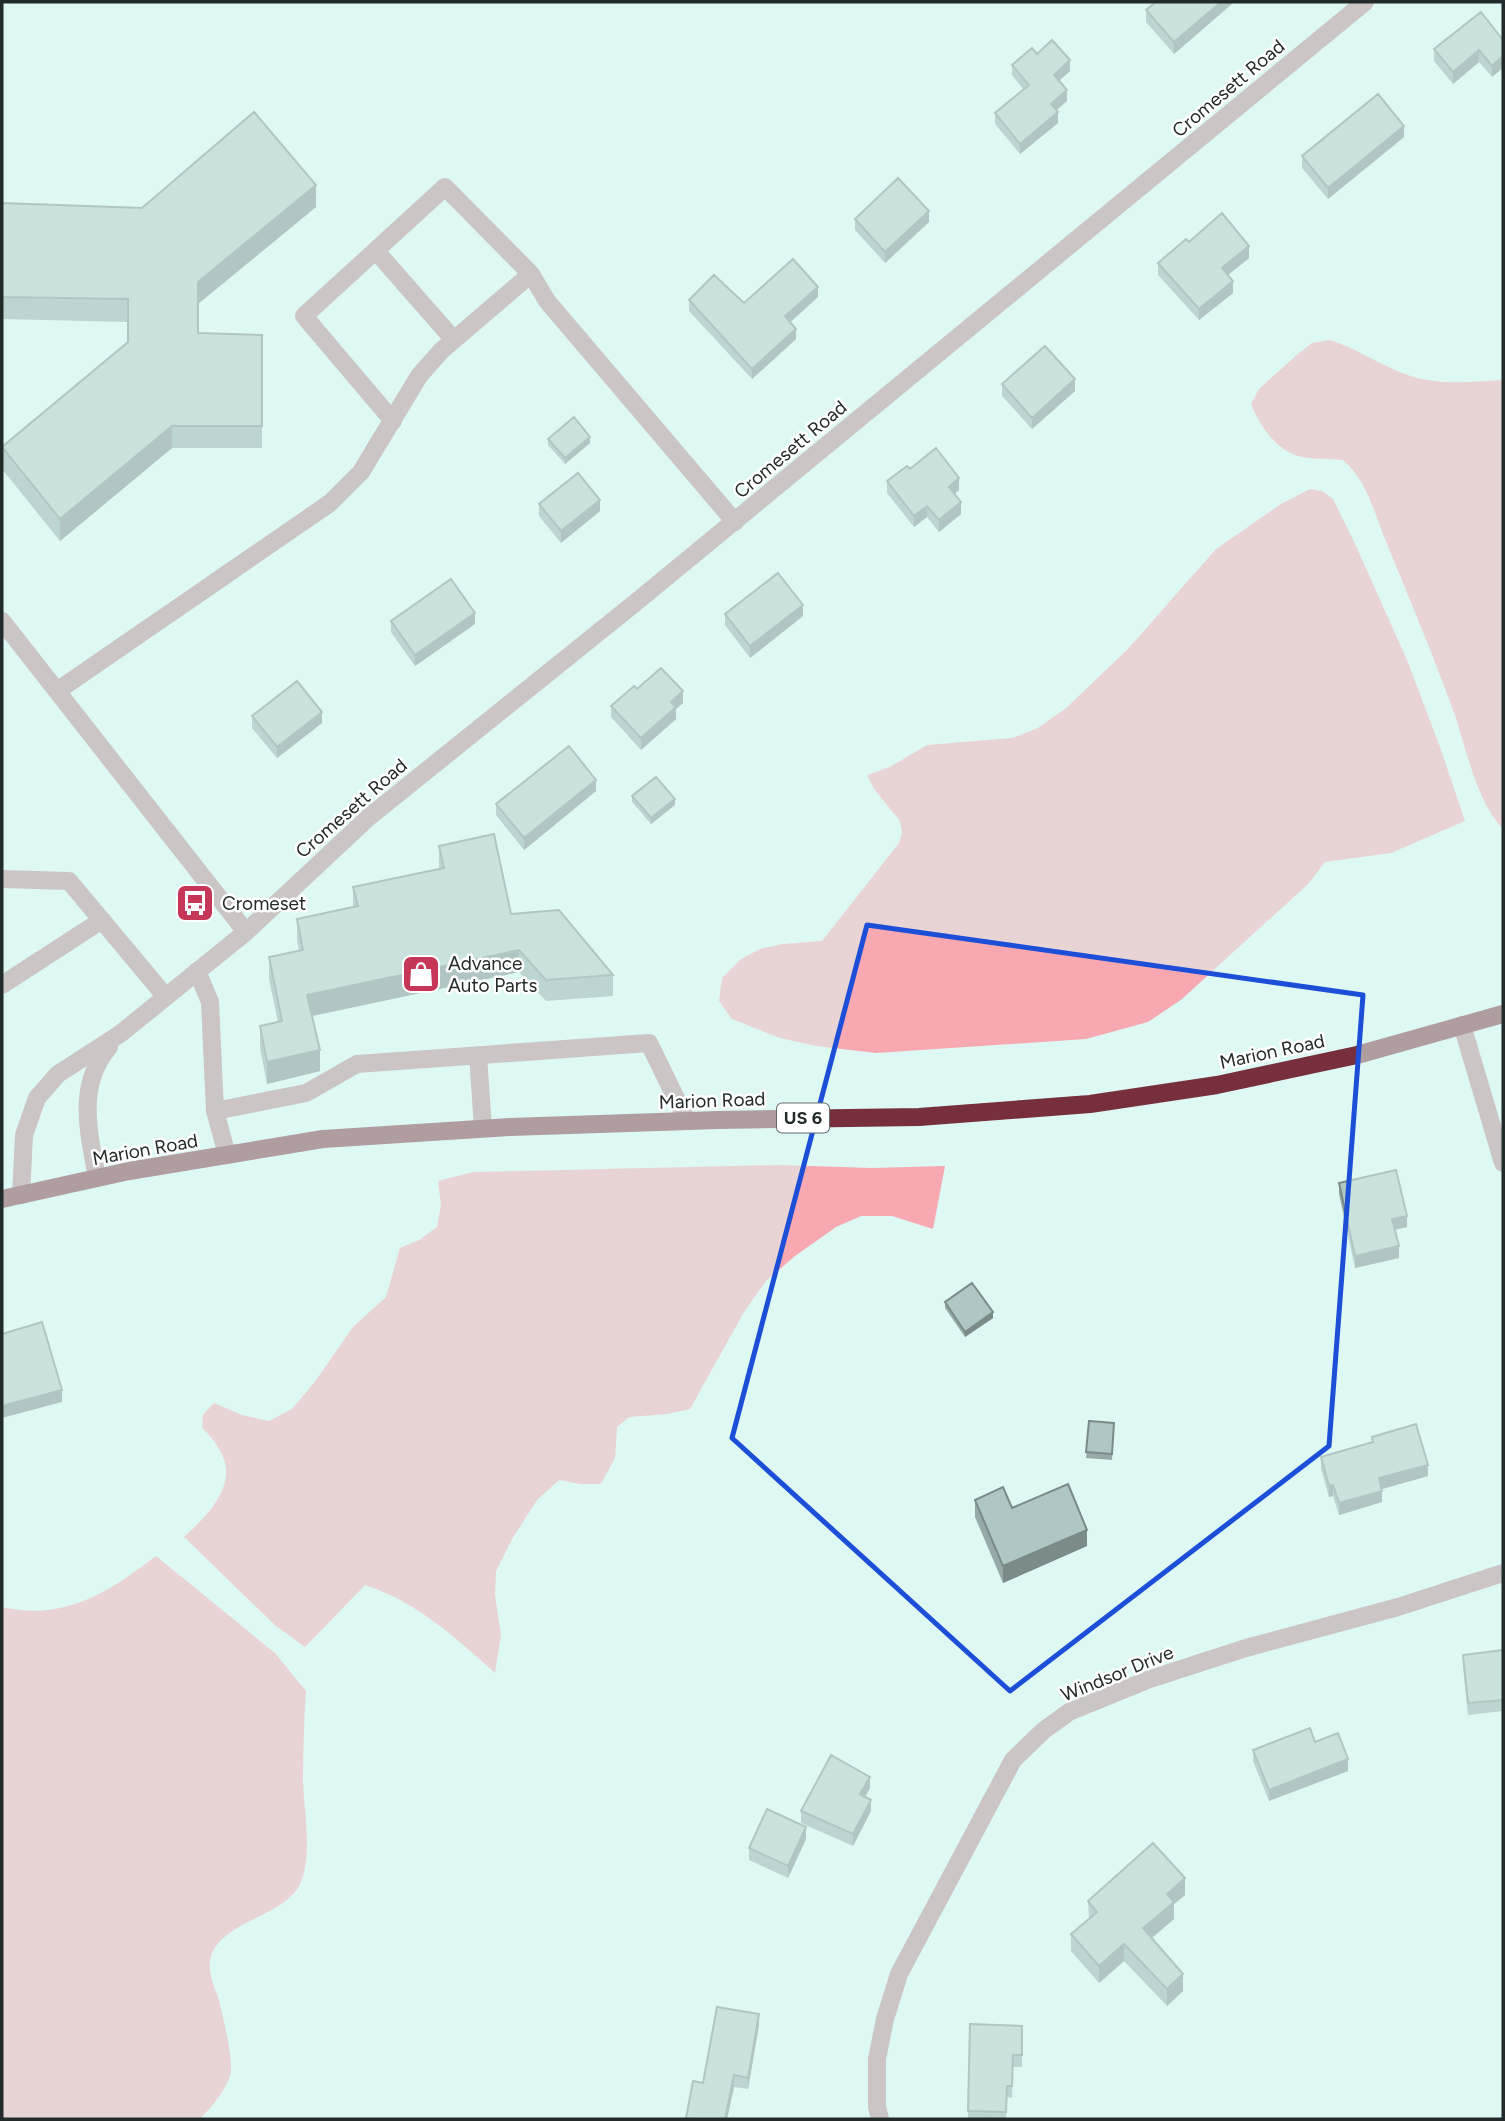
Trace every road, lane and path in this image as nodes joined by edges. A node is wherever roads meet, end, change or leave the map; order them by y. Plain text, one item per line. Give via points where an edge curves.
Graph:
1 (1365, 2) edge
2 (376, 251) junction
3 (531, 274) junction
4 (454, 340) junction
5 (393, 421) junction
6 (735, 522) junction
7 (2, 621) edge
8 (57, 691) junction
9 (2, 879) edge
10 (102, 920) junction
11 (246, 932) junction
12 (197, 971) junction
13 (2, 985) edge
14 (166, 998) junction
15 (1503, 1014) edge
16 (1462, 1025) junction
17 (120, 1034) junction
18 (478, 1055) junction
19 (215, 1111) junction
20 (687, 1121) junction
21 (483, 1128) junction
22 (227, 1155) junction
23 (1503, 1163) edge
24 (97, 1178) junction
25 (21, 1195) junction
26 (2, 1199) edge
27 (1503, 1573) edge
28 (880, 2119) edge

1 - 6 street, Cromesett Road
2 - 3 street via 445,187
2 - 4 street
2 - 5 street via 304,316
3 - 4 street
3 - 6 street via 547,301
4 - 5 street via 419,376
5 - 8 street via 361,472 330,503
6 - 11 street, Cromesett Road via 369,817
7 - 8 street
8 - 11 street
9 - 10 street via 69,881
10 - 13 street
10 - 14 street
11 - 12 street, Cromesett Road
12 - 14 street, Cromesett Road
12 - 19 street via 210,1002
14 - 17 street, Cromesett Road
15 - 16 main road, Marion Road / US 6
16 - 20 main road, Marion Road / US 6 via 1357,1055 1230,1082 1090,1104 919,1117
16 - 23 street
17 - 24 street via 91,1076 87,1119
17 - 25 street via 58,1074 37,1098 24,1135
18 - 19 street via 357,1064 306,1093
18 - 20 street via 649,1042
18 - 21 street
19 - 22 street
20 - 21 main road, Marion Road / US 6
21 - 22 main road, Marion Road / US 6 via 323,1139
22 - 24 main road, Marion Road / US 6
24 - 25 main road, Marion Road / US 6
25 - 26 main road, Marion Road / US 6
27 - 28 street, Windsor Drive via 1150,1679 1069,1712 1043,1731 1016,1756 899,1974 877,2059

